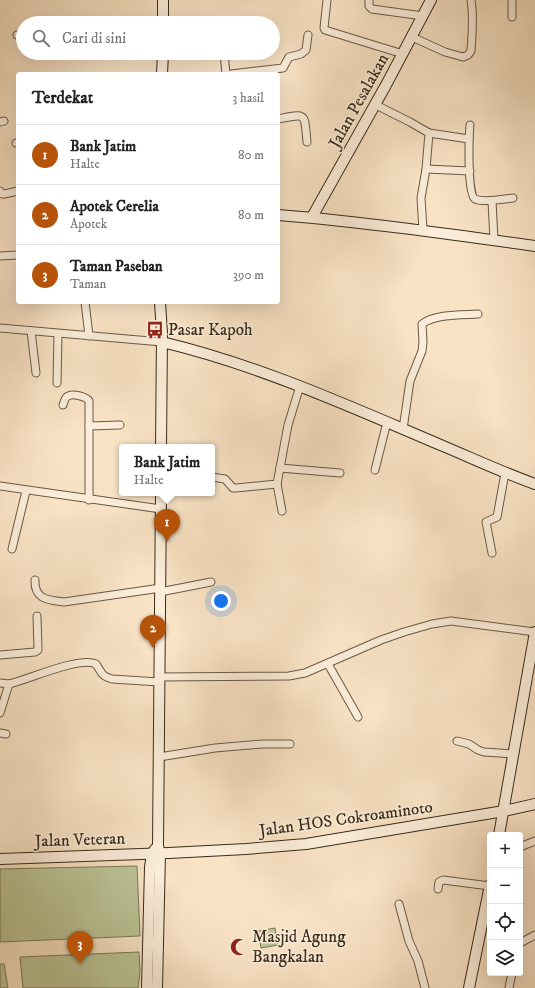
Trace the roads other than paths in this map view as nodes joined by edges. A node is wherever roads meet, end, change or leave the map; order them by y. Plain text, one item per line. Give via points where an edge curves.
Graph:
1 (163, 0) edge
2 (327, 0) edge
3 (369, 0) edge
4 (431, 0) edge
5 (471, 0) edge
6 (512, 0) edge
7 (163, 16) edge
8 (423, 16) junction
9 (512, 17) dead end
10 (308, 35) dead end
11 (412, 37) junction
12 (403, 54) junction
13 (162, 60) edge
14 (225, 60) edge
15 (162, 72) edge
16 (226, 72) edge
17 (249, 72) edge
18 (376, 105) junction
19 (280, 118) edge
20 (470, 125) dead end
21 (429, 133) junction
22 (468, 139) junction
23 (307, 142) dead end
24 (426, 169) junction
25 (470, 171) junction
26 (0, 191) edge
27 (16, 191) edge
28 (513, 198) dead end
29 (492, 201) junction
30 (280, 215) edge
31 (312, 218) junction
32 (423, 230) junction
33 (494, 240) junction
34 (535, 246) edge
35 (16, 255) edge
36 (0, 256) edge
37 (85, 304) edge
38 (160, 304) edge
39 (478, 314) dead end
40 (0, 328) edge
41 (32, 331) junction
42 (58, 334) junction
43 (89, 336) junction
44 (162, 342) junction
45 (36, 373) dead end
46 (57, 383) dead end
47 (300, 386) junction
48 (63, 404) dead end
49 (387, 422) junction
50 (120, 425) dead end
51 (89, 426) junction
52 (403, 429) junction
53 (161, 444) edge
54 (280, 468) junction
55 (374, 470) dead end
56 (340, 473) dead end
57 (505, 474) junction
58 (215, 477) edge
59 (277, 484) junction
60 (535, 484) edge
61 (0, 486) edge
62 (26, 491) junction
63 (161, 496) edge
64 (89, 500) junction
65 (161, 509) junction
66 (282, 511) dead end
67 (12, 549) dead end
68 (492, 553) dead end
69 (35, 580) dead end
70 (211, 582) dead end
71 (161, 590) junction
72 (37, 616) dead end
73 (535, 632) edge
74 (0, 655) edge
75 (328, 664) junction
76 (159, 680) junction
77 (0, 683) edge
78 (9, 684) junction
79 (0, 712) edge
80 (358, 717) dead end
81 (457, 741) dead end
82 (290, 744) dead end
83 (514, 754) junction
84 (159, 757) junction
85 (535, 804) edge
86 (504, 811) junction
87 (500, 832) edge
88 (535, 841) edge
89 (523, 847) edge
90 (157, 851) junction
91 (0, 859) edge
92 (487, 886) edge
93 (438, 889) dead end
94 (487, 901) edge
95 (399, 904) dead end
96 (535, 935) edge
97 (523, 941) edge
98 (153, 950) junction
99 (512, 976) edge
100 (147, 988) edge
101 (157, 988) edge
102 (425, 988) edge
103 (469, 988) edge
104 (510, 988) edge

1 - 7 street
2 - 12 street via 325,30
3 - 8 street via 372,9
4 - 8 street, Jalan Pesalakan
5 - 11 street via 473,17 468,54 463,57 445,52
6 - 9 street
8 - 11 street, Jalan Pesalakan
10 - 17 street via 306,50 302,54 289,57 283,68
11 - 12 street, Jalan Pesalakan
12 - 18 street, Jalan Pesalakan
13 - 15 street
14 - 16 street
18 - 21 street
18 - 31 street, Jalan Pesalakan
19 - 23 street via 302,116 305,119
20 - 22 street
21 - 22 street
21 - 24 street
22 - 25 street
24 - 25 street
24 - 32 street via 421,198
25 - 29 street via 474,198
26 - 27 street via 2,194
28 - 29 street
29 - 33 street
30 - 31 street
31 - 32 street
32 - 33 street
33 - 34 street
35 - 36 street
37 - 43 street
38 - 44 street
39 - 52 street via 437,317 422,324 422,351 410,381
40 - 41 street
41 - 42 street
41 - 45 street
42 - 43 street
42 - 46 street
43 - 44 street
44 - 47 street
44 - 53 street
47 - 49 street
47 - 54 street via 288,425
48 - 51 street via 68,396 86,397 90,404
49 - 52 street
49 - 55 street
50 - 51 street
51 - 64 street
52 - 57 street
54 - 56 street
54 - 59 street
57 - 60 street
57 - 68 street via 496,517 486,522
58 - 59 street via 225,479 233,488
59 - 66 street
61 - 62 street
62 - 64 street
62 - 67 street
63 - 65 street
64 - 65 street
65 - 71 street
69 - 71 street via 34,586 41,597 64,602
70 - 71 street
71 - 76 street
72 - 74 street via 38,650
73 - 75 street via 451,621 432,624 381,640
73 - 83 street
75 - 76 street via 289,676
75 - 80 street
76 - 78 street via 112,679 102,675 96,664 91,662 64,666
76 - 84 street
77 - 78 street
78 - 79 street
81 - 83 street via 484,752
82 - 84 street via 215,748
83 - 86 street
84 - 90 street
85 - 86 street, Jalan HOS Cokroaminoto
86 - 87 street
86 - 90 street, Jalan HOS Cokroaminoto via 306,844 246,849
88 - 89 street
90 - 91 street, Jalan Veteran
90 - 98 street
92 - 93 street via 443,880 439,882
94 - 103 street
95 - 102 street
96 - 97 street
98 - 100 street
98 - 101 street
99 - 104 street

